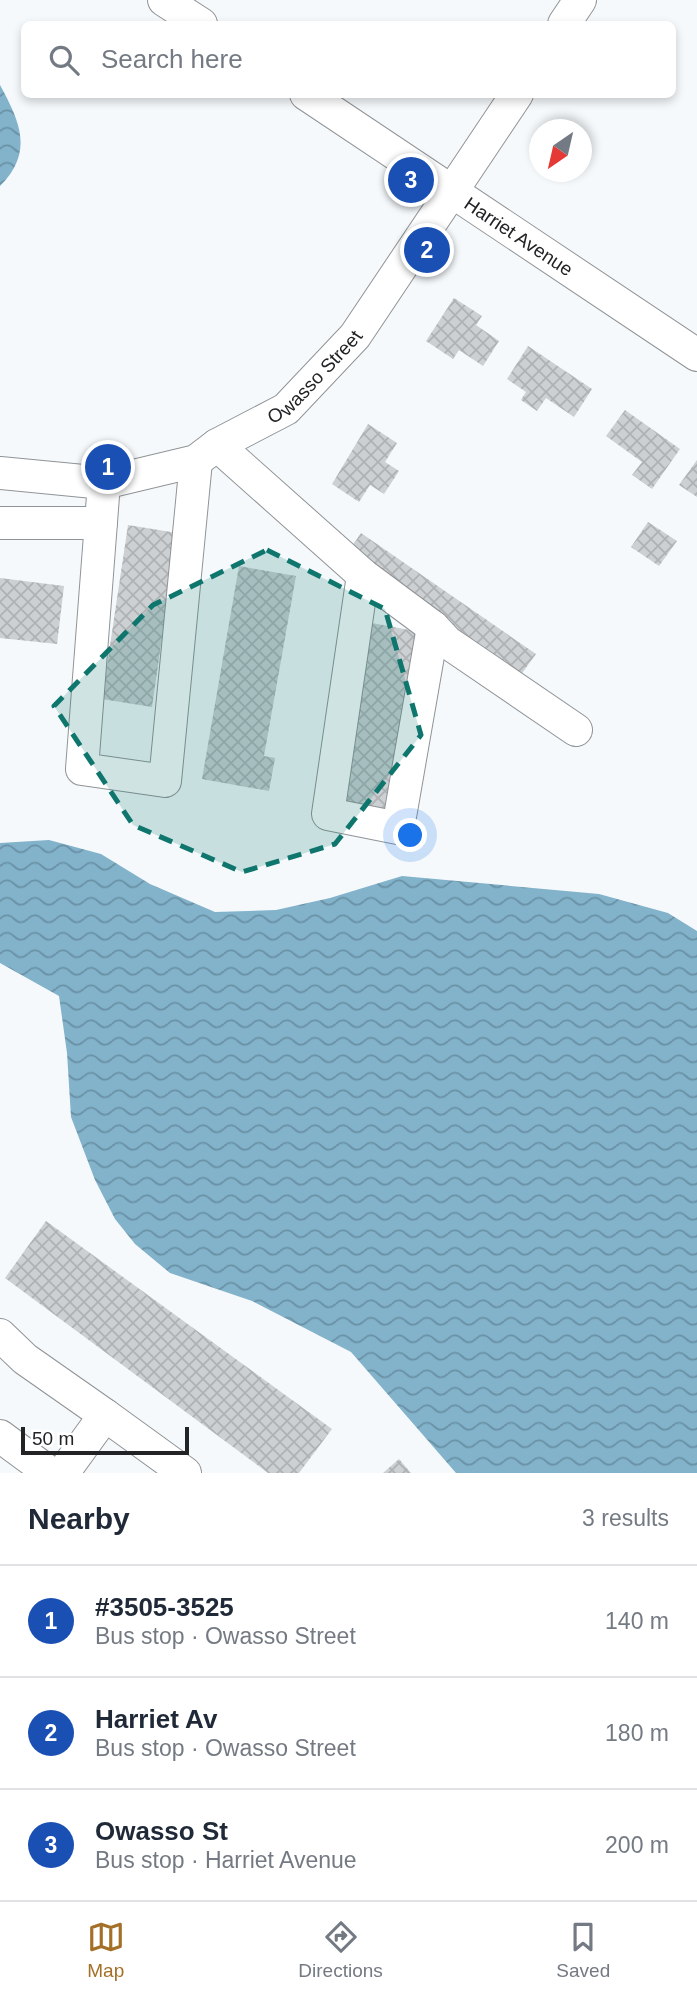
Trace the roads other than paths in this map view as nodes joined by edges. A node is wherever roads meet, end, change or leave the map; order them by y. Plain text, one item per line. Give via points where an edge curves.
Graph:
1 (164, 0) edge
2 (580, 0) edge
3 (196, 21) edge
4 (566, 21) edge
5 (312, 98) edge
6 (514, 98) edge
7 (452, 192) junction
8 (697, 355) edge
9 (207, 453) junction
10 (0, 472) edge
11 (104, 483) junction
12 (0, 523) edge
13 (101, 523) junction
14 (363, 575) junction
15 (433, 627) junction
16 (576, 730) dead end
17 (0, 1335) edge
18 (104, 1415) junction
19 (0, 1436) edge
20 (50, 1473) edge
21 (63, 1473) edge
22 (185, 1473) edge

1 - 3 street
2 - 4 street
5 - 7 street, Harriet Avenue
6 - 7 street, Owasso Street
7 - 8 street, Harriet Avenue
7 - 9 street, Owasso Street via 355,336 315,380 286,408
9 - 11 street, Owasso Street
9 - 13 street via 165,781 82,769
9 - 14 street
10 - 11 street, Owasso Street
11 - 13 street
12 - 13 street
14 - 15 street
14 - 15 street via 328,814 398,828
15 - 16 street via 447,642
17 - 18 street via 25,1359
18 - 21 street
18 - 22 street
19 - 20 street

